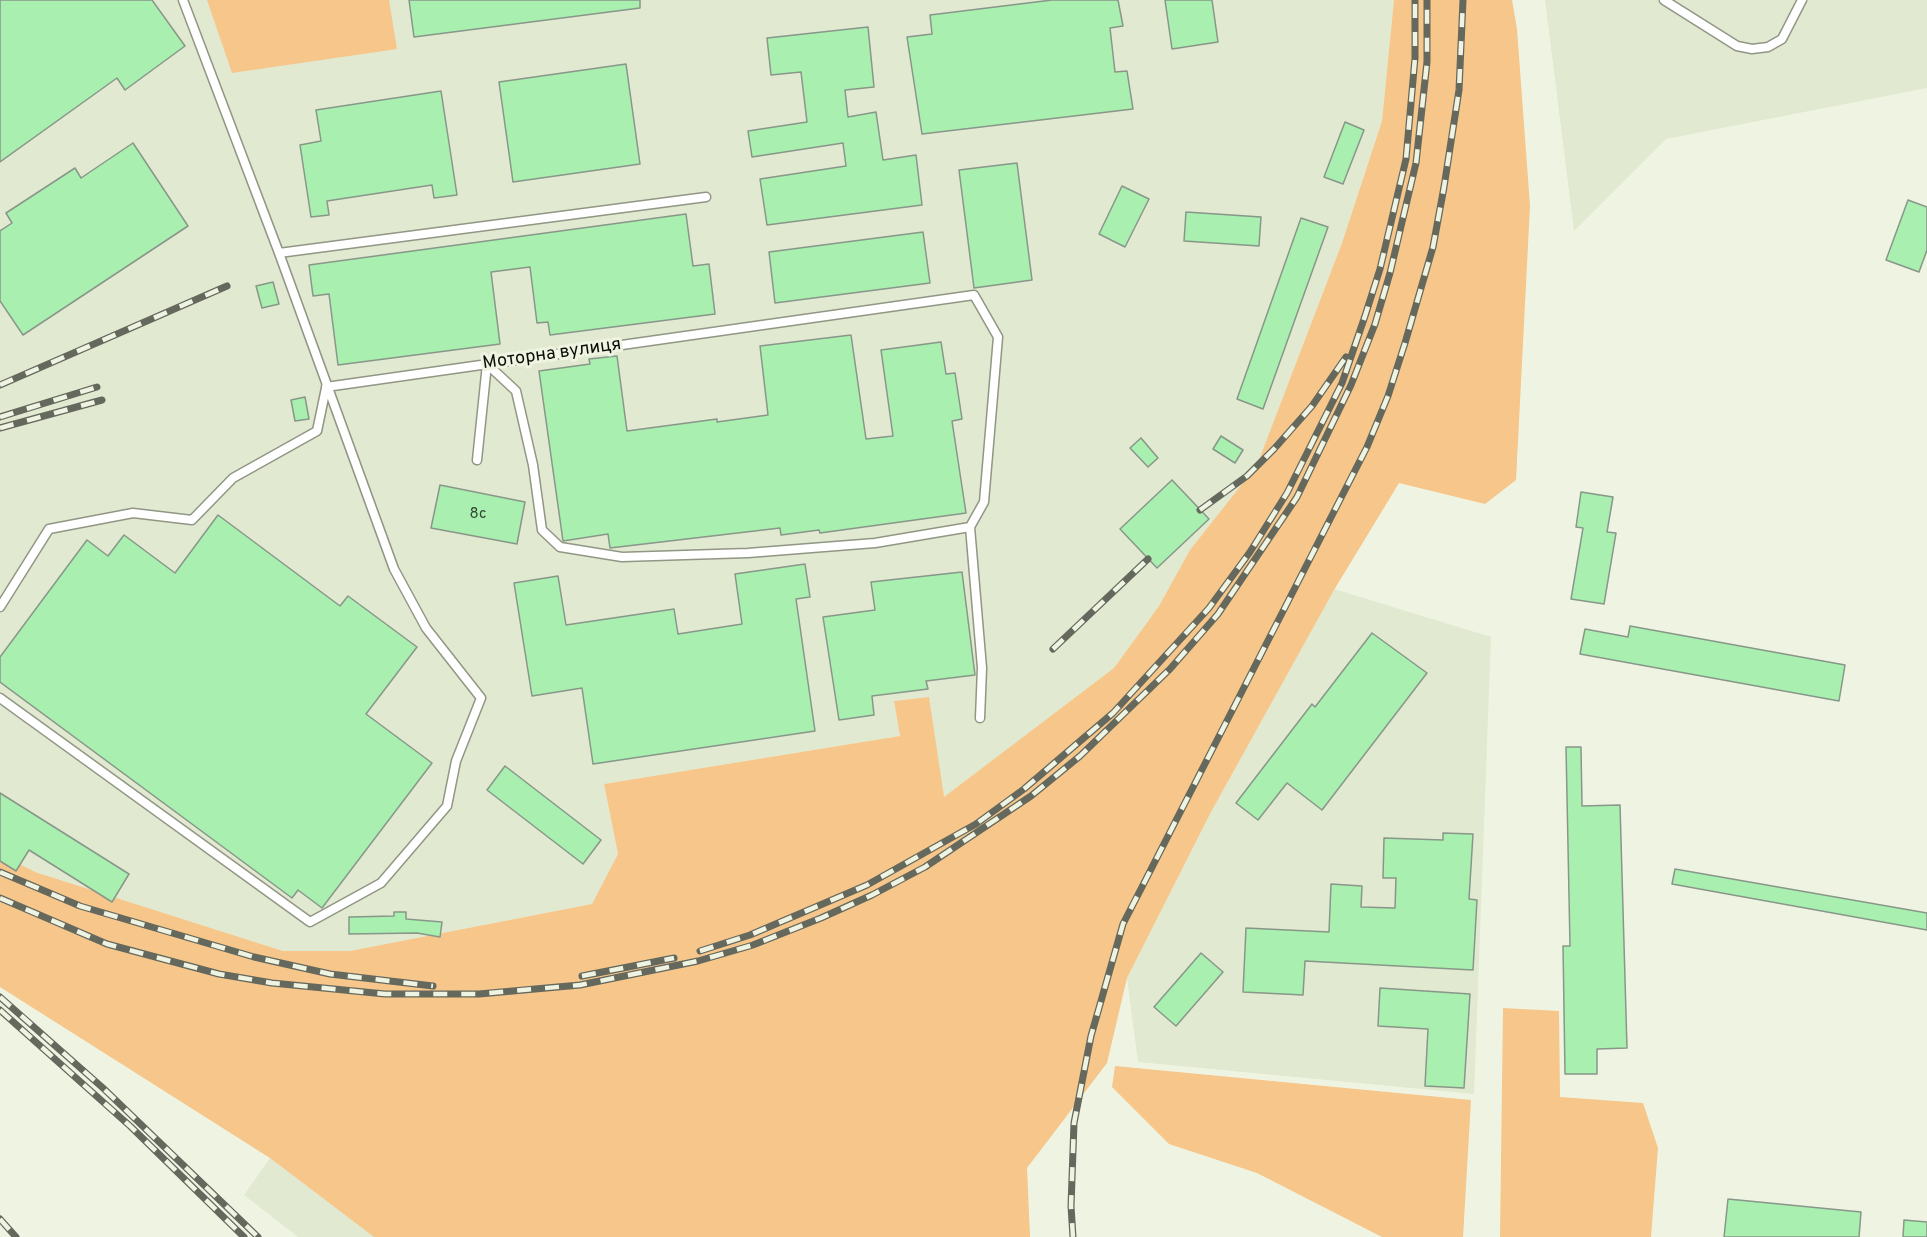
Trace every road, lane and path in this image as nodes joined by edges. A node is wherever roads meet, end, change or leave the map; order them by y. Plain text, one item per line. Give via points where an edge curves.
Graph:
1 (183, 0) edge
2 (1664, 0) edge
3 (1802, 0) edge
4 (706, 197) dead end
5 (279, 253) junction
6 (487, 364) junction
7 (326, 387) junction
8 (477, 460) dead end
9 (970, 527) junction
10 (0, 607) edge
11 (0, 698) edge
12 (980, 718) dead end

1 - 5 lane
2 - 3 lane via 1737,45 1752,49 1768,47 1782,39
4 - 5 lane
5 - 7 lane
6 - 7 lane, Моторна вулиця
6 - 8 lane
6 - 9 lane via 516,391 533,465 542,530 560,547 622,557 748,553 875,543
6 - 9 lane, Моторна вулиця via 974,295 998,337 984,502
7 - 10 lane via 317,431 233,478 192,520 133,513 49,529
7 - 11 lane via 394,568 426,628 481,698 456,761 447,806 381,883 310,922
9 - 12 lane via 982,668

